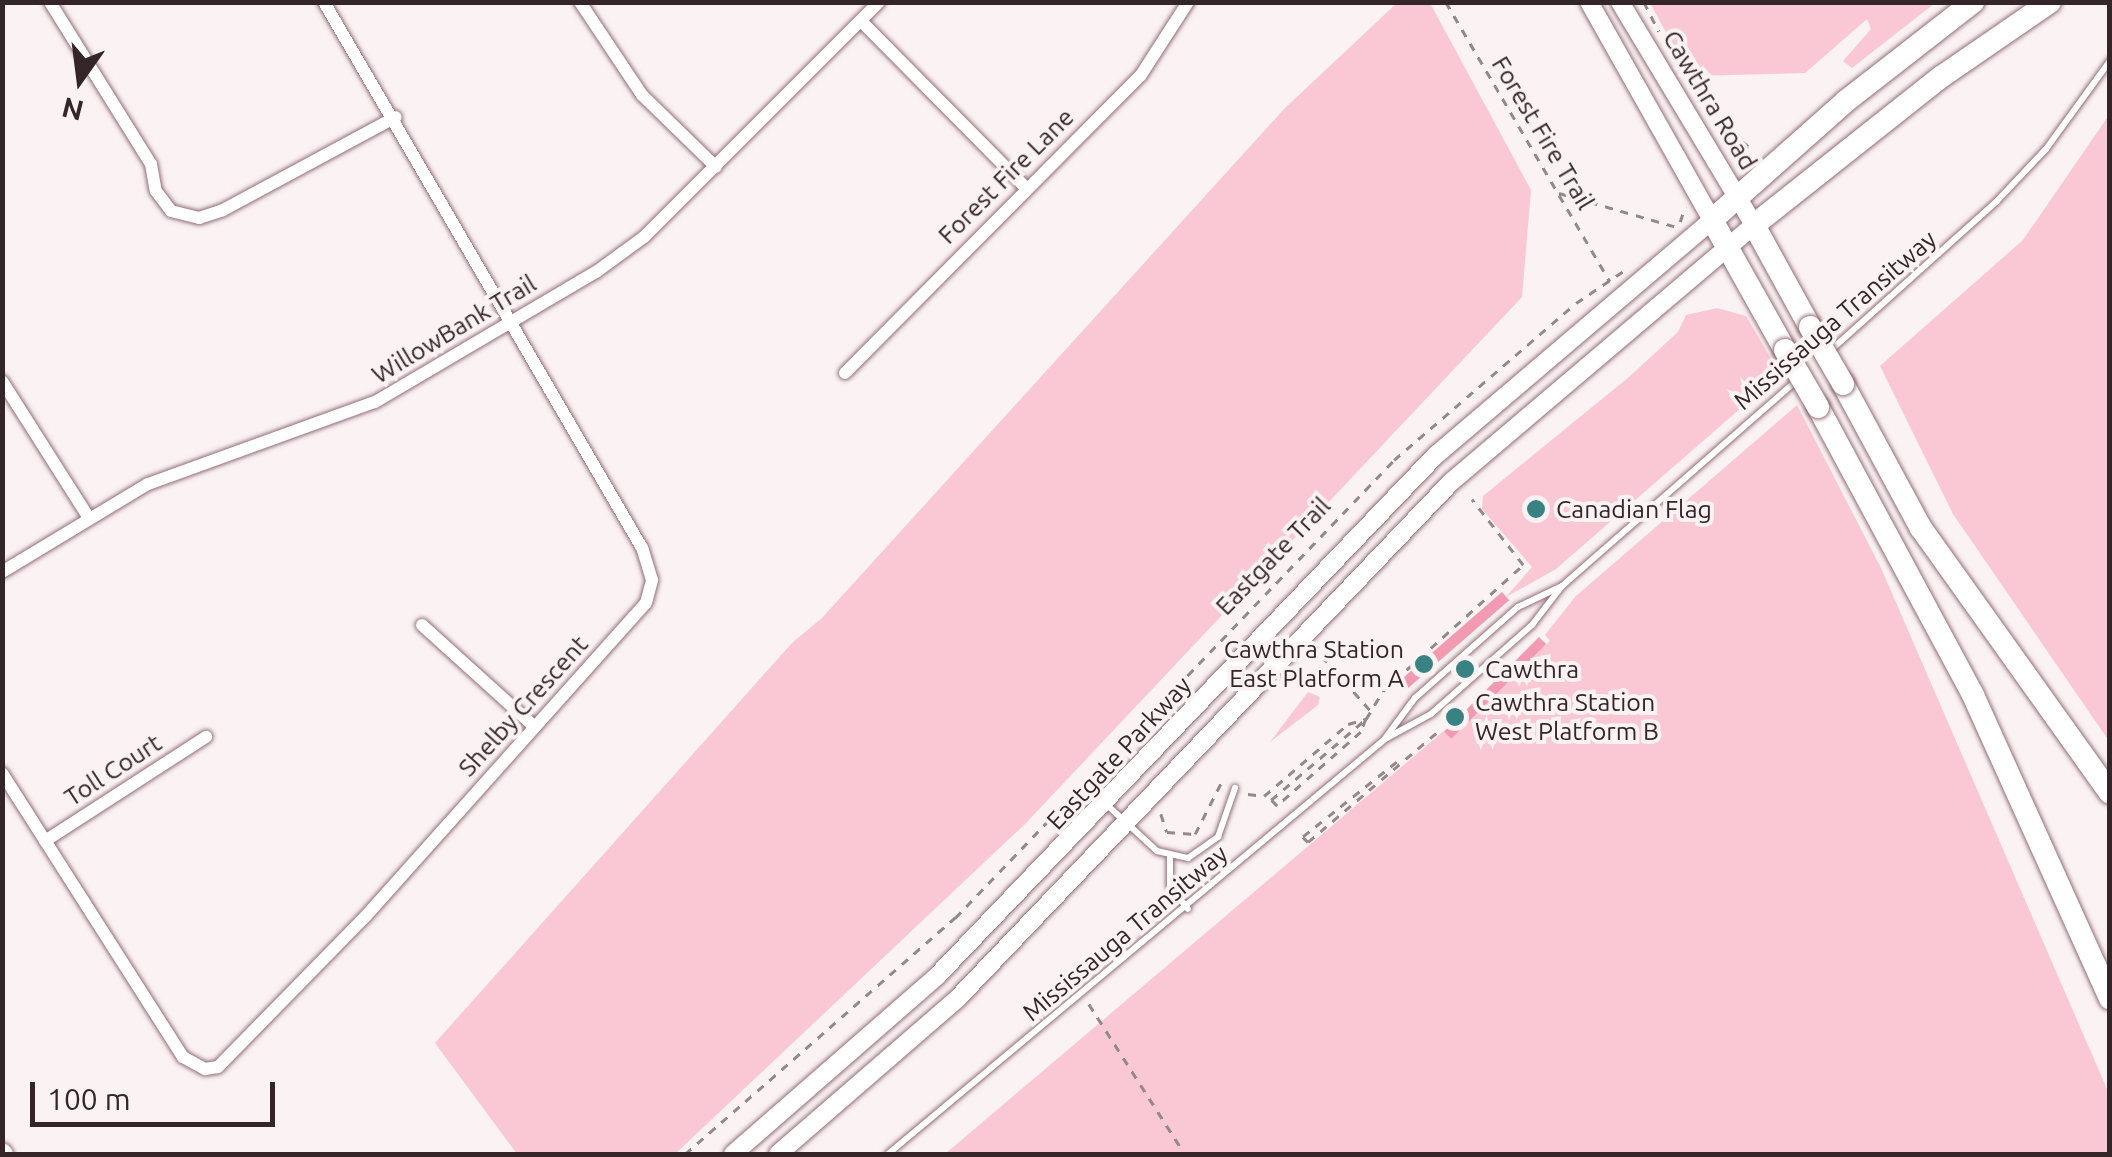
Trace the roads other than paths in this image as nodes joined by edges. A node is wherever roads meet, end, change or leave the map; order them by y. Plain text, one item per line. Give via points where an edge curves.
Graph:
1 (50, 2) edge
2 (324, 2) edge
3 (580, 2) edge
4 (879, 2) edge
5 (1188, 2) edge
6 (1589, 2) edge
7 (1620, 2) edge
8 (1972, 2) edge
9 (2050, 2) edge
10 (862, 21) junction
11 (2110, 61) edge
12 (396, 117) junction
13 (716, 167) junction
14 (1024, 186) junction
15 (1738, 195) junction
16 (1712, 220) junction
17 (1754, 224) junction
18 (1729, 248) junction
19 (513, 321) junction
20 (1820, 360) dead end
21 (844, 373) dead end
22 (1805, 373) dead end
23 (2, 382) edge
24 (89, 518) junction
25 (2, 572) edge
26 (1562, 586) junction
27 (422, 625) dead end
28 (535, 727) junction
29 (206, 737) dead end
30 (1385, 739) junction
31 (2, 773) edge
32 (1235, 788) dead end
33 (2110, 793) edge
34 (1108, 805) junction
35 (1130, 825) junction
36 (45, 841) junction
37 (1170, 857) junction
38 (1188, 909) junction
39 (2110, 999) edge
40 (733, 1154) edge
41 (778, 1154) edge
42 (888, 1154) edge

1 - 12 street via 150,164 156,191 170,210 198,218 223,210
2 - 12 street, Shelby Crescent
3 - 13 street via 642,95
4 - 10 street
5 - 14 street, Forest Fire Lane via 1172,38 1141,75
6 - 16 main road
7 - 15 main road, Cawthra Road
8 - 15 highway
9 - 17 highway via 1941,77
10 - 13 street, WillowBank Trail
10 - 14 street
11 - 20 lane, Mississauga Transitway via 2046,149 1996,202
12 - 19 street, Shelby Crescent
13 - 19 street, WillowBank Trail via 622,255
14 - 21 street, Forest Fire Lane
15 - 16 highway
15 - 17 main road, Cawthra Road
16 - 18 highway
16 - 34 main road, Eastgate Parkway via 1424,467
17 - 18 main road
17 - 33 highway, bridge via 1921,528
18 - 35 main road via 1451,482 1296,640
18 - 39 highway, bridge via 1974,695
19 - 24 street, WillowBank Trail via 375,402 148,484
19 - 28 street, Shelby Crescent via 642,548 652,580 646,604
22 - 26 lane, Mississauga Transitway
23 - 24 street
24 - 25 street, WillowBank Trail
26 - 30 lane, Mississauga Transitway via 1532,625 1430,714
26 - 30 lane, Mississauga Transitway via 1518,608 1416,698
27 - 28 street
28 - 36 street, Shelby Crescent via 365,917 218,1067 205,1070 183,1057
29 - 36 street, Toll Court
30 - 38 lane, Mississauga Transitway
31 - 36 street, Shelby Crescent
32 - 37 lane via 1218,837 1206,850
34 - 35 lane
34 - 40 main road, Eastgate Parkway via 937,976
35 - 37 lane
35 - 41 main road via 957,999
37 - 38 lane via 1170,886
38 - 42 lane, Mississauga Transitway

